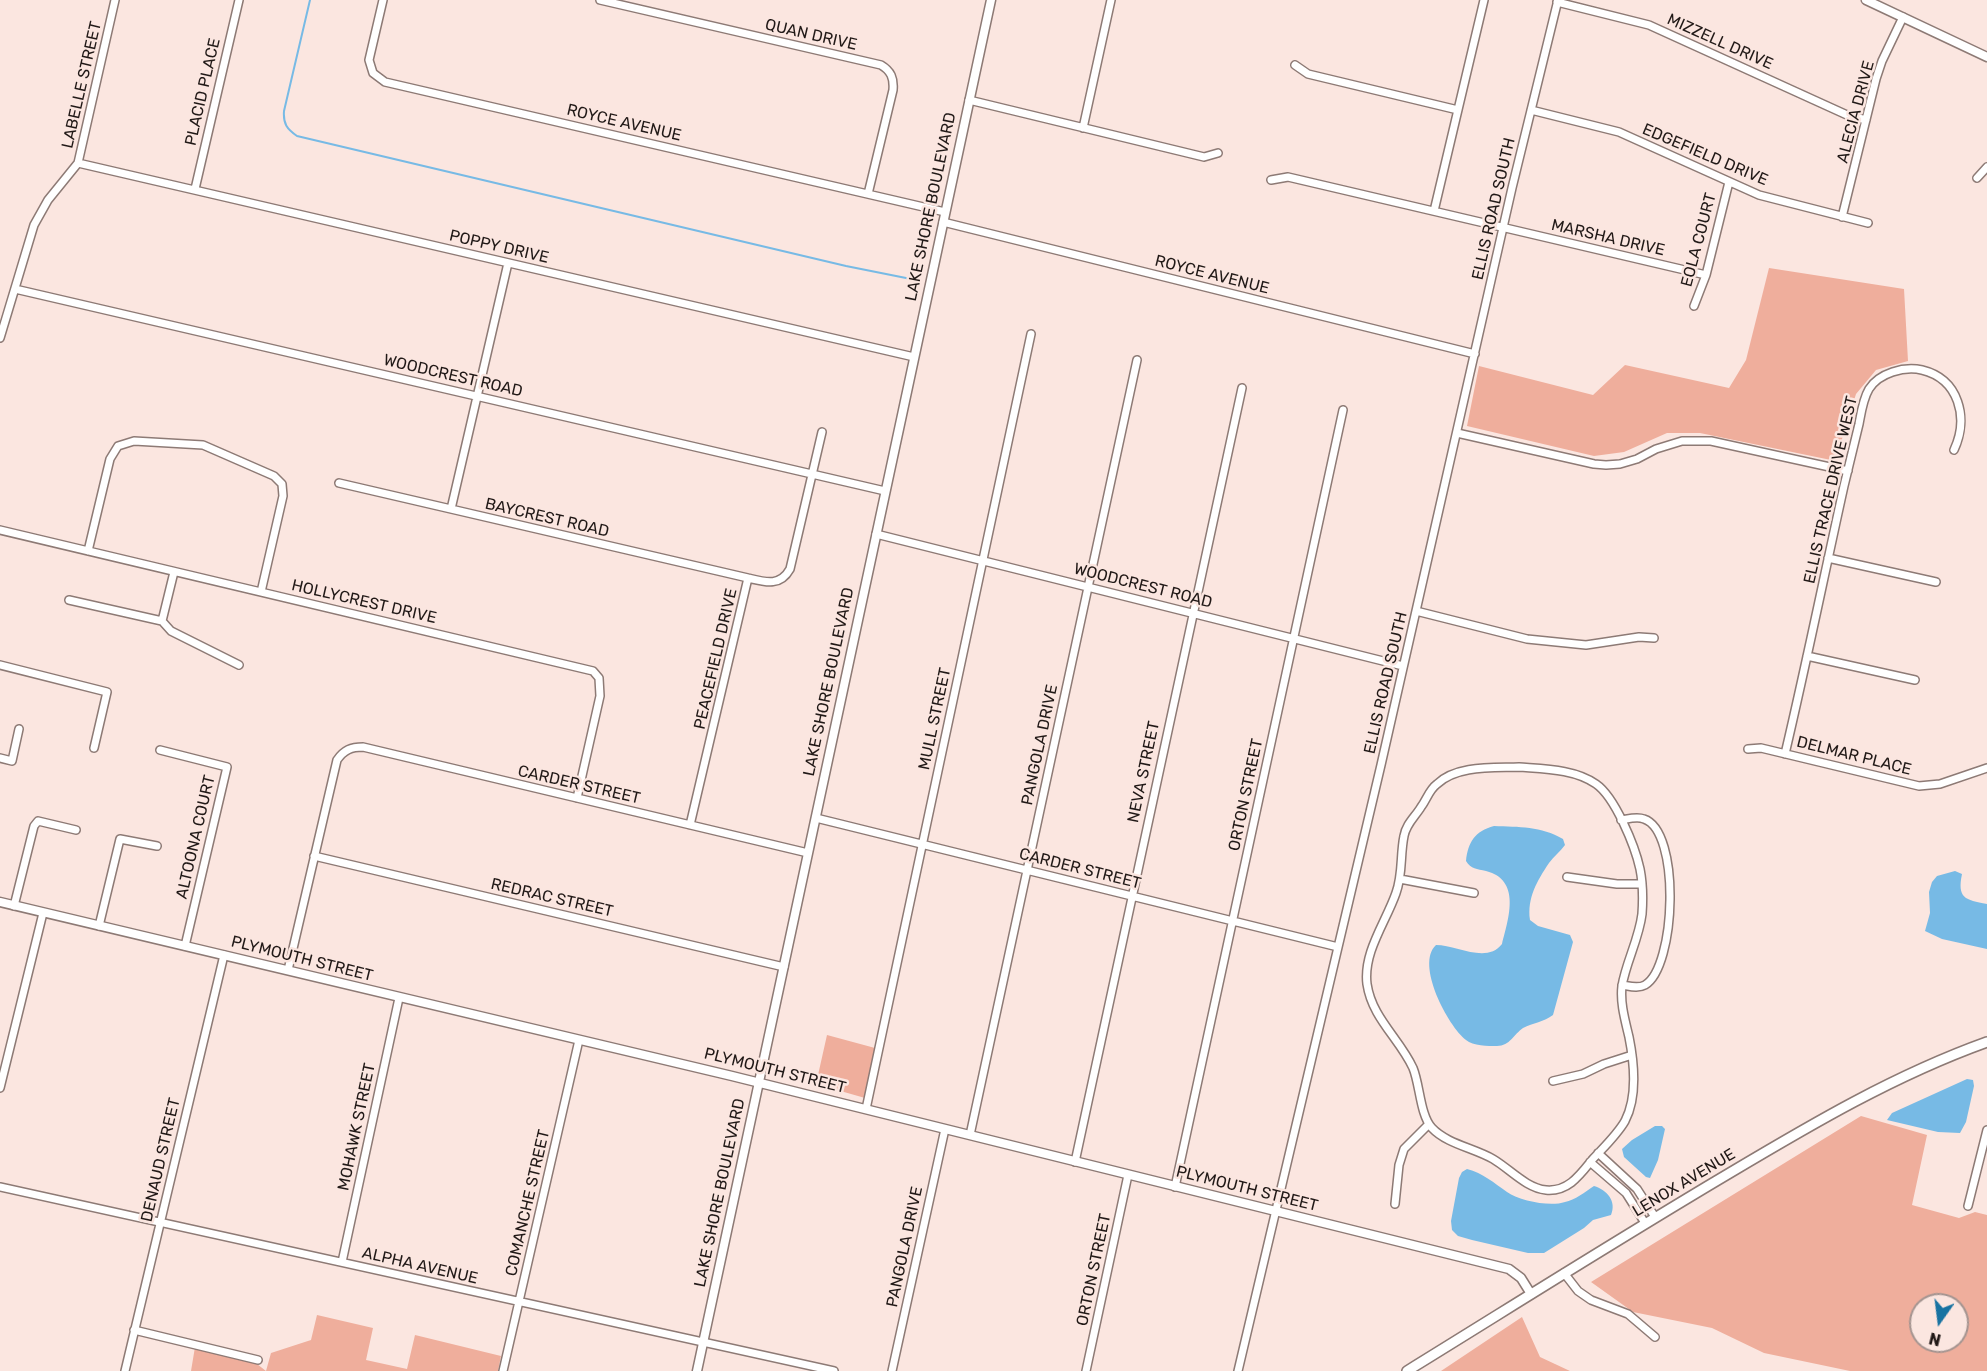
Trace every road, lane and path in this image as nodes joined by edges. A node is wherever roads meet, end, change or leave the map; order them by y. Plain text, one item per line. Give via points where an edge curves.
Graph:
1 (116, 0) edge
2 (238, 0) edge
3 (382, 0) edge
4 (600, 0) edge
5 (991, 0) edge
6 (1111, 0) edge
7 (1484, 0) edge
8 (1866, 0) edge
9 (1558, 1) edge
10 (1903, 17) junction
11 (1987, 57) edge
12 (1295, 65) dead end
13 (969, 100) junction
14 (1458, 110) junction
15 (1531, 110) junction
16 (1866, 120) junction
17 (1083, 128) junction
18 (1218, 153) dead end
19 (78, 163) junction
20 (1987, 167) edge
21 (1977, 178) dead end
22 (1271, 180) dead end
23 (1729, 182) junction
24 (195, 189) junction
25 (868, 194) junction
26 (945, 212) junction
27 (1434, 212) junction
28 (1842, 217) junction
29 (943, 222) junction
30 (1869, 223) dead end
31 (1503, 228) junction
32 (508, 263) junction
33 (1706, 275) junction
34 (15, 289) junction
35 (1694, 306) dead end
36 (1031, 334) dead end
37 (0, 338) edge
38 (1475, 354) junction
39 (914, 357) junction
40 (1137, 360) dead end
41 (1242, 388) dead end
42 (477, 396) junction
43 (1343, 410) dead end
44 (822, 432) dead end
45 (1457, 433) junction
46 (1954, 450) dead end
47 (1848, 471) junction
48 (812, 474) junction
49 (339, 483) dead end
50 (885, 491) junction
51 (451, 509) junction
52 (0, 530) edge
53 (876, 534) junction
54 (88, 551) junction
55 (1828, 558) junction
56 (982, 560) junction
57 (174, 572) junction
58 (748, 578) junction
59 (1936, 582) dead end
60 (1088, 586) junction
61 (261, 592) junction
62 (69, 600) dead end
63 (1416, 611) junction
64 (1192, 613) junction
65 (162, 621) junction
66 (1293, 638) junction
67 (1654, 638) dead end
68 (1808, 656) junction
69 (0, 665) edge
70 (239, 665) dead end
71 (1404, 666) junction
72 (1915, 680) dead end
73 (19, 729) dead end
74 (94, 748) dead end
75 (1748, 749) dead end
76 (160, 750) dead end
77 (1785, 754) junction
78 (0, 758) edge
79 (1987, 768) edge
80 (577, 798) junction
81 (816, 818) junction
82 (1621, 820) junction
83 (690, 825) junction
84 (76, 830) dead end
85 (922, 844) junction
86 (157, 846) dead end
87 (808, 853) junction
88 (314, 856) junction
89 (1028, 870) junction
90 (1567, 877) dead end
91 (1400, 879) junction
92 (1642, 884) junction
93 (1474, 893) dead end
94 (1132, 896) junction
95 (0, 902) edge
96 (14, 906) junction
97 (43, 913) junction
98 (1232, 921) junction
99 (99, 926) junction
100 (185, 946) junction
101 (1338, 947) junction
102 (224, 955) junction
103 (784, 967) junction
104 (288, 970) junction
105 (1622, 985) junction
106 (399, 998) junction
107 (579, 1040) junction
108 (1987, 1042) edge
109 (1632, 1055) junction
110 (1553, 1081) dead end
111 (759, 1082) junction
112 (0, 1088) edge
113 (866, 1109) junction
114 (1429, 1124) junction
115 (945, 1129) junction
116 (1987, 1130) edge
117 (970, 1136) junction
118 (1598, 1153) junction
119 (1075, 1162) junction
120 (1590, 1162) junction
121 (1128, 1175) junction
122 (0, 1187) edge
123 (1176, 1187) junction
124 (1395, 1204) dead end
125 (1968, 1206) dead end
126 (1275, 1211) junction
127 (1655, 1217) junction
128 (160, 1223) junction
129 (1645, 1223) junction
130 (342, 1262) junction
131 (1564, 1274) junction
132 (1531, 1294) junction
133 (519, 1302) junction
134 (134, 1330) junction
135 (1655, 1337) dead end
136 (703, 1343) junction
137 (258, 1360) dead end
138 (124, 1371) edge
139 (503, 1371) edge
140 (697, 1371) edge
141 (834, 1371) edge
142 (892, 1371) edge
143 (1086, 1371) edge
144 (1238, 1371) edge
145 (1407, 1371) edge

1 - 19 street, LABELLE STREET
2 - 24 street, PLACID PLACE
3 - 25 street, ROYCE AVENUE via 369,60 373,74 385,82
4 - 25 street, QUAN DRIVE via 887,69 894,81 893,90
5 - 13 street, LAKE SHORE BOULEVARD
6 - 17 street
7 - 14 street
8 - 10 street
9 - 15 street, ELLIS ROAD SOUTH
9 - 16 street, MIZZELL DRIVE via 1649,25 1848,116
10 - 11 street
10 - 16 street, ALECIA DRIVE via 1882,61
12 - 14 street via 1308,74
13 - 17 street
13 - 26 street, LAKE SHORE BOULEVARD
14 - 27 street
15 - 23 street, EDGEFIELD DRIVE via 1619,132
15 - 31 street, ELLIS ROAD SOUTH
16 - 28 street, ALECIA DRIVE
17 - 18 street via 1204,157
19 - 24 street, POPPY DRIVE
19 - 34 street, LABELLE STREET via 48,200 34,225
20 - 21 street
22 - 27 street, MARSHA DRIVE via 1288,177
23 - 28 street, EDGEFIELD DRIVE via 1759,195
23 - 33 street, EOLA COURT
24 - 32 street, POPPY DRIVE
25 - 26 street, ROYCE AVENUE
26 - 29 street, LAKE SHORE BOULEVARD
27 - 31 street, MARSHA DRIVE
28 - 30 street, EDGEFIELD DRIVE
29 - 38 street, ROYCE AVENUE
29 - 39 street, LAKE SHORE BOULEVARD
31 - 33 street, MARSHA DRIVE
31 - 38 street, ELLIS ROAD SOUTH
32 - 39 street, POPPY DRIVE
32 - 42 street
33 - 35 street, EOLA COURT
34 - 37 street, LABELLE STREET
34 - 42 street, WOODCREST ROAD
36 - 56 street, MULL STREET
38 - 45 street, ELLIS ROAD SOUTH
39 - 50 street, LAKE SHORE BOULEVARD
40 - 60 street, PANGOLA DRIVE
41 - 64 street, NEVA STREET
42 - 48 street, WOODCREST ROAD
42 - 51 street
43 - 66 street, ORTON STREET
44 - 48 street, PEACEFIELD DRIVE
45 - 47 street via 1594,464 1620,464 1671,443 1695,440
45 - 63 street, ELLIS ROAD SOUTH
46 - 47 street, ELLIS TRACE DRIVE WEST via 1961,426 1955,394 1930,372 1904,369 1886,375 1869,390
47 - 55 street, ELLIS TRACE DRIVE WEST
48 - 50 street, WOODCREST ROAD
48 - 58 street, PEACEFIELD DRIVE via 790,569 774,582
49 - 51 street, BAYCREST ROAD
50 - 53 street, LAKE SHORE BOULEVARD
51 - 58 street, BAYCREST ROAD
52 - 54 street, HOLLYCREST DRIVE
53 - 56 street, WOODCREST ROAD
53 - 81 street, LAKE SHORE BOULEVARD
54 - 57 street, HOLLYCREST DRIVE
54 - 61 street via 110,459 118,446 134,441 203,445 274,476 282,484 283,496
55 - 59 street
55 - 68 street, ELLIS TRACE DRIVE WEST
56 - 60 street, WOODCREST ROAD
56 - 85 street, MULL STREET
57 - 61 street, HOLLYCREST DRIVE
57 - 65 street
58 - 83 street, PEACEFIELD DRIVE
60 - 64 street, WOODCREST ROAD
60 - 89 street, PANGOLA DRIVE
61 - 80 street, HOLLYCREST DRIVE via 593,671 599,678 600,696
62 - 65 street
63 - 67 street via 1527,639 1586,645
63 - 71 street, ELLIS ROAD SOUTH
64 - 66 street, WOODCREST ROAD
64 - 94 street, NEVA STREET
65 - 70 street via 171,631
66 - 71 street, WOODCREST ROAD
66 - 98 street, ORTON STREET
68 - 72 street
68 - 77 street, ELLIS TRACE DRIVE WEST
69 - 74 street via 107,692
71 - 101 street, ELLIS ROAD SOUTH
73 - 78 street via 12,760
75 - 77 street, DELMAR PLACE
76 - 100 street, ALTOONA COURT via 227,767
77 - 79 street, DELMAR PLACE via 1919,786 1940,784
80 - 83 street, CARDER STREET
80 - 88 street, CARDER STREET via 354,747 337,760
81 - 85 street, CARDER STREET
81 - 87 street, LAKE SHORE BOULEVARD
82 - 91 street via 1598,785 1573,774 1519,767 1458,772 1435,785 1409,823 1404,835
82 - 92 street
82 - 105 street via 1644,819 1654,828 1664,850 1671,891 1668,930 1654,976 1639,987
83 - 87 street, CARDER STREET
84 - 96 street via 38,821
85 - 89 street, CARDER STREET
85 - 113 street, MULL STREET
86 - 99 street via 120,839
87 - 103 street, LAKE SHORE BOULEVARD
88 - 103 street, REDRAC STREET
88 - 104 street
89 - 94 street, CARDER STREET
89 - 117 street, PANGOLA DRIVE
90 - 92 street
91 - 93 street
91 - 114 street via 1373,946 1367,980 1376,1014 1413,1068
92 - 105 street via 1638,936
94 - 98 street, CARDER STREET
94 - 119 street, NEVA STREET
95 - 96 street, PLYMOUTH STREET
96 - 97 street, PLYMOUTH STREET
97 - 99 street, PLYMOUTH STREET
97 - 112 street
98 - 101 street, CARDER STREET
98 - 123 street, ORTON STREET
99 - 100 street, PLYMOUTH STREET
100 - 102 street, PLYMOUTH STREET
101 - 126 street, ELLIS ROAD SOUTH
102 - 104 street, PLYMOUTH STREET
102 - 128 street, DENAUD STREET
103 - 111 street, LAKE SHORE BOULEVARD
104 - 106 street, PLYMOUTH STREET
105 - 109 street
106 - 107 street, PLYMOUTH STREET
106 - 130 street, MOHAWK STREET
107 - 111 street, PLYMOUTH STREET
107 - 133 street, COMANCHE STREET
108 - 127 main road, LENOX AVENUE via 1877,1089
109 - 110 street
109 - 118 street via 1633,1081 1626,1119
111 - 113 street, PLYMOUTH STREET
111 - 136 street, LAKE SHORE BOULEVARD
113 - 115 street, PLYMOUTH STREET
114 - 120 street via 1450,1140 1547,1190 1569,1184
114 - 124 street via 1404,1149
115 - 117 street, PLYMOUTH STREET
115 - 142 street, PANGOLA DRIVE
116 - 125 street
117 - 119 street, PLYMOUTH STREET
118 - 120 street
118 - 127 street via 1637,1189
119 - 121 street, PLYMOUTH STREET
120 - 129 street via 1626,1193
121 - 123 street, PLYMOUTH STREET
121 - 143 street, ORTON STREET
122 - 128 street, ALPHA AVENUE
123 - 126 street, PLYMOUTH STREET
126 - 132 street, PLYMOUTH STREET via 1509,1269 1521,1278
126 - 144 street, ELLIS ROAD SOUTH
127 - 129 main road, LENOX AVENUE
128 - 130 street, ALPHA AVENUE
128 - 134 street, DENAUD STREET
129 - 131 main road, LENOX AVENUE
130 - 133 street, ALPHA AVENUE
131 - 132 main road, LENOX AVENUE
131 - 135 street via 1578,1291 1628,1314
132 - 145 main road, LENOX AVENUE
133 - 136 street, ALPHA AVENUE
133 - 139 street, COMANCHE STREET
134 - 137 street
134 - 138 street, DENAUD STREET
136 - 140 street, LAKE SHORE BOULEVARD
136 - 141 street, ALPHA AVENUE

